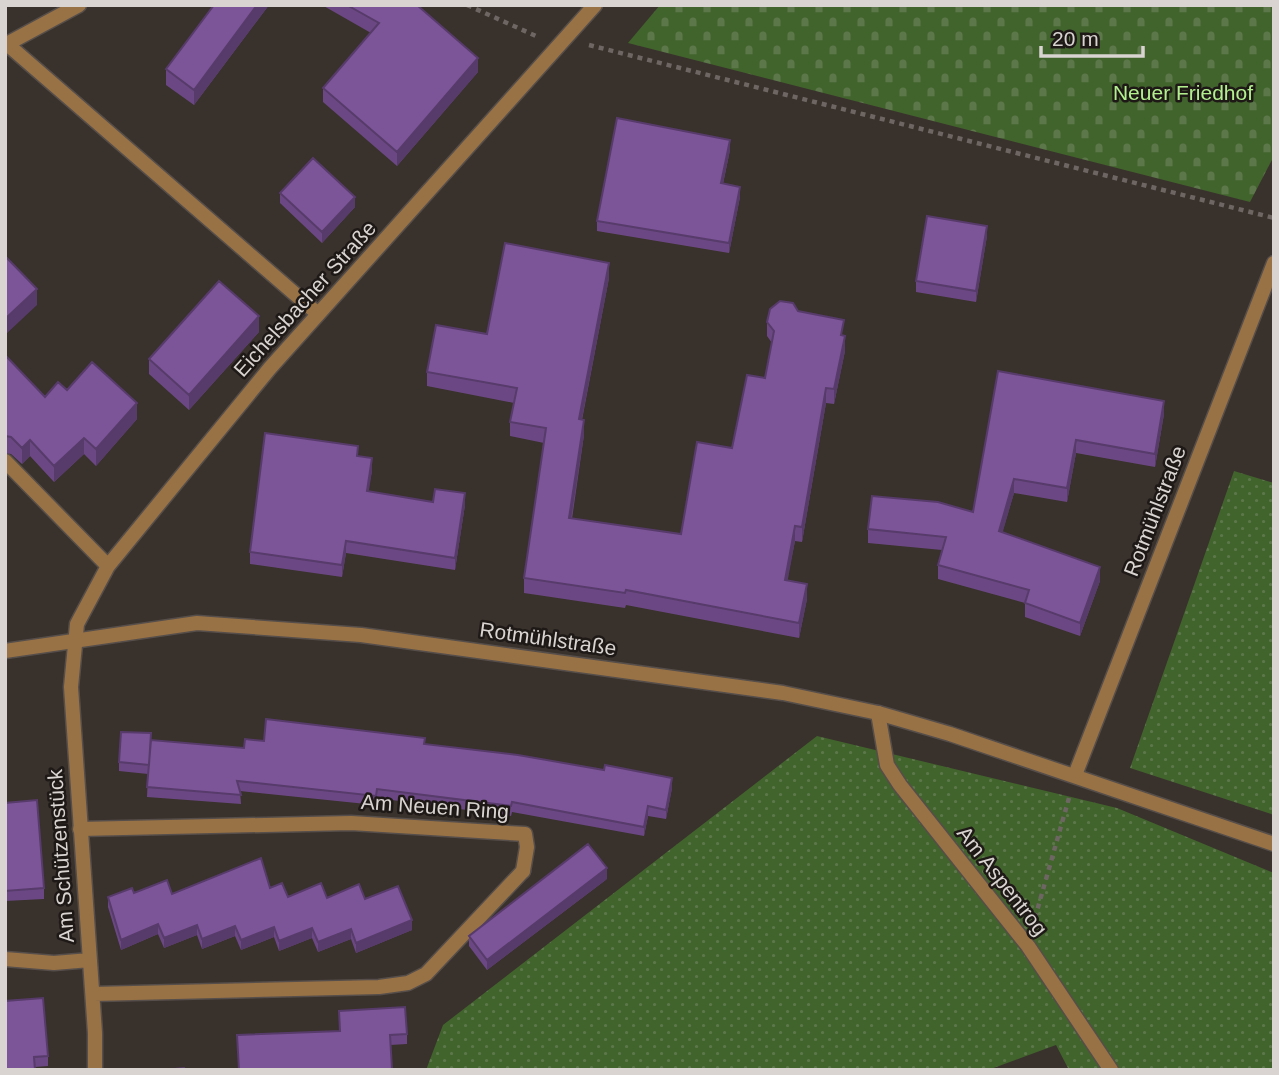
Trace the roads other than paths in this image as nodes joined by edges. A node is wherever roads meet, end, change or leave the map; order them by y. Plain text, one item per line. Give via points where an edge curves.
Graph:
1 (79, 5) edge
2 (594, 5) edge
3 (6, 45) edge
4 (1274, 263) edge
5 (318, 314) junction
6 (5, 461) edge
7 (108, 566) junction
8 (75, 639) junction
9 (5, 651) edge
10 (878, 713) junction
11 (1075, 775) junction
12 (80, 829) junction
13 (1274, 844) edge
14 (5, 959) edge
15 (90, 960) junction
16 (93, 994) junction
17 (95, 1070) edge
18 (1111, 1070) edge

1 - 3 street
2 - 5 street, Eichelsbacher Straße
3 - 5 street
4 - 11 street, Rotmühlstraße
5 - 7 street, Eichelsbacher Straße
6 - 7 street
7 - 8 street, Eichelsbacher Straße via 82,610
8 - 9 street, Rotmühlstraße
8 - 10 street, Rotmühlstraße via 197,623 349,634 783,693
8 - 12 street, Am Schützenstück via 71,687
10 - 11 street, Rotmühlstraße
10 - 18 street, Am Aspentrog via 887,765 900,785 1028,946
11 - 13 street, Rotmühlstraße
12 - 15 street, Am Schützenstück
12 - 16 street, Am Neuen Ring via 351,823 525,834 527,847 523,871 426,974 408,983
14 - 15 street
15 - 16 street, Am Schützenstück
16 - 17 street, Am Schützenstück

